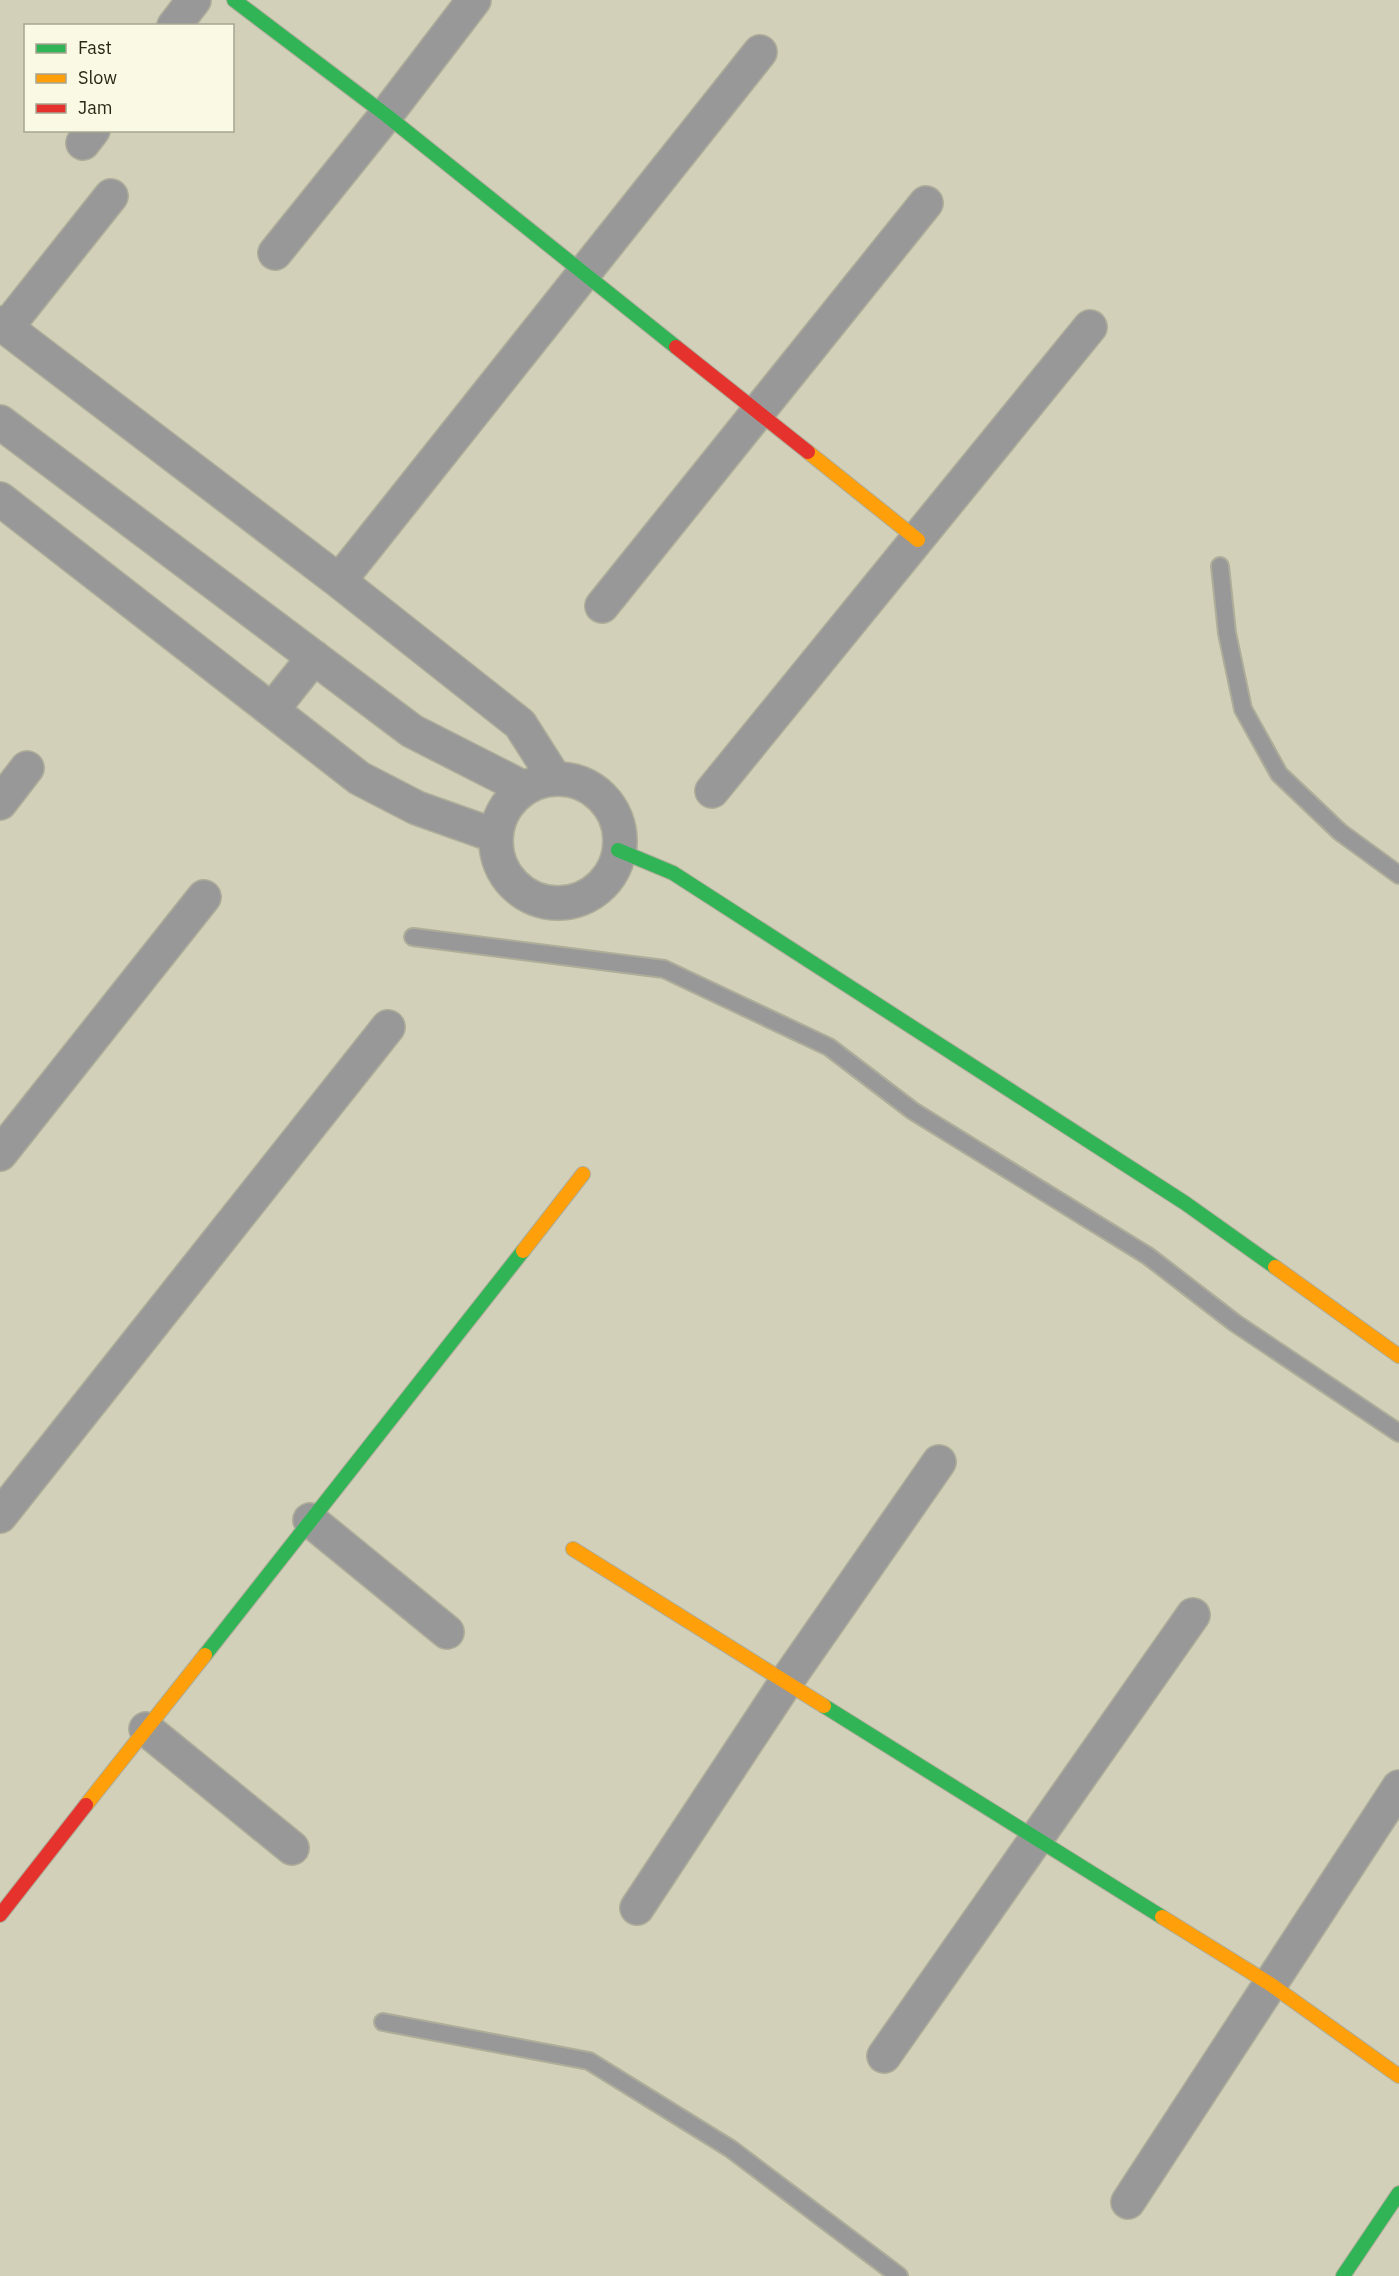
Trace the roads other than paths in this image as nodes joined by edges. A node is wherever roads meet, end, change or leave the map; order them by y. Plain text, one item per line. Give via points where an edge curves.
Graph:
1 (194, 0) edge
2 (234, 0) edge
3 (474, 0) edge
4 (176, 24) edge
5 (760, 52) dead end
6 (386, 115) junction
7 (111, 195) dead end
8 (926, 203) dead end
9 (275, 254) dead end
10 (584, 274) junction
11 (3, 325) edge
12 (1090, 327) dead end
13 (759, 412) junction
14 (0, 422) edge
15 (0, 499) edge
16 (918, 540) junction
17 (1220, 566) dead end
18 (339, 580) junction
19 (602, 606) dead end
20 (314, 657) junction
21 (272, 710) junction
22 (27, 768) dead end
23 (555, 779) junction
24 (524, 788) junction
25 (712, 791) dead end
26 (0, 803) edge
27 (496, 836) junction
28 (618, 850) junction
29 (1399, 875) edge
30 (204, 897) dead end
31 (413, 937) dead end
32 (388, 1027) dead end
33 (0, 1154) edge
34 (583, 1174) dead end
35 (1399, 1356) edge
36 (1399, 1433) edge
37 (939, 1462) dead end
38 (0, 1516) edge
39 (310, 1520) junction
40 (573, 1549) dead end
41 (1193, 1615) dead end
42 (447, 1632) dead end
43 (786, 1682) junction
44 (146, 1729) junction
45 (1399, 1787) edge
46 (1036, 1838) junction
47 (292, 1848) dead end
48 (637, 1908) dead end
49 (0, 1914) edge
50 (1270, 1984) junction
51 (382, 2022) dead end
52 (884, 2056) dead end
53 (1399, 2076) edge
54 (1399, 2193) edge
55 (1128, 2202) dead end
56 (899, 2276) edge
57 (1343, 2276) edge

1 - 4 street
2 - 6 street
3 - 6 street
5 - 10 street
6 - 9 street
6 - 10 street
7 - 11 street
8 - 13 street
10 - 13 street
10 - 18 street
11 - 18 street
12 - 16 street
13 - 16 street
13 - 19 street
14 - 20 street
15 - 21 street
16 - 25 street
17 - 29 lane via 1227,633 1243,709 1279,774 1341,832
18 - 23 street via 520,724
20 - 21 street
20 - 24 street via 412,731
21 - 27 street via 359,778 417,808
22 - 26 street
23 - 24 street
23 - 28 street via 566,778 587,785 603,798 615,816 620,838
24 - 27 street via 508,803
27 - 28 street via 500,865 512,884 529,897 549,903 571,902 591,893 607,879
28 - 35 street via 673,873 1185,1203
30 - 33 street
31 - 36 lane via 664,969 829,1047 913,1111 1148,1256 1235,1323
32 - 38 street
34 - 39 street
37 - 43 street
39 - 42 street
39 - 44 street
40 - 43 street
41 - 46 street
43 - 46 street
43 - 48 street
44 - 47 street
44 - 49 street
45 - 50 street
46 - 50 street
46 - 52 street
50 - 53 street
50 - 55 street
51 - 56 lane via 589,2061 731,2149
54 - 57 street

